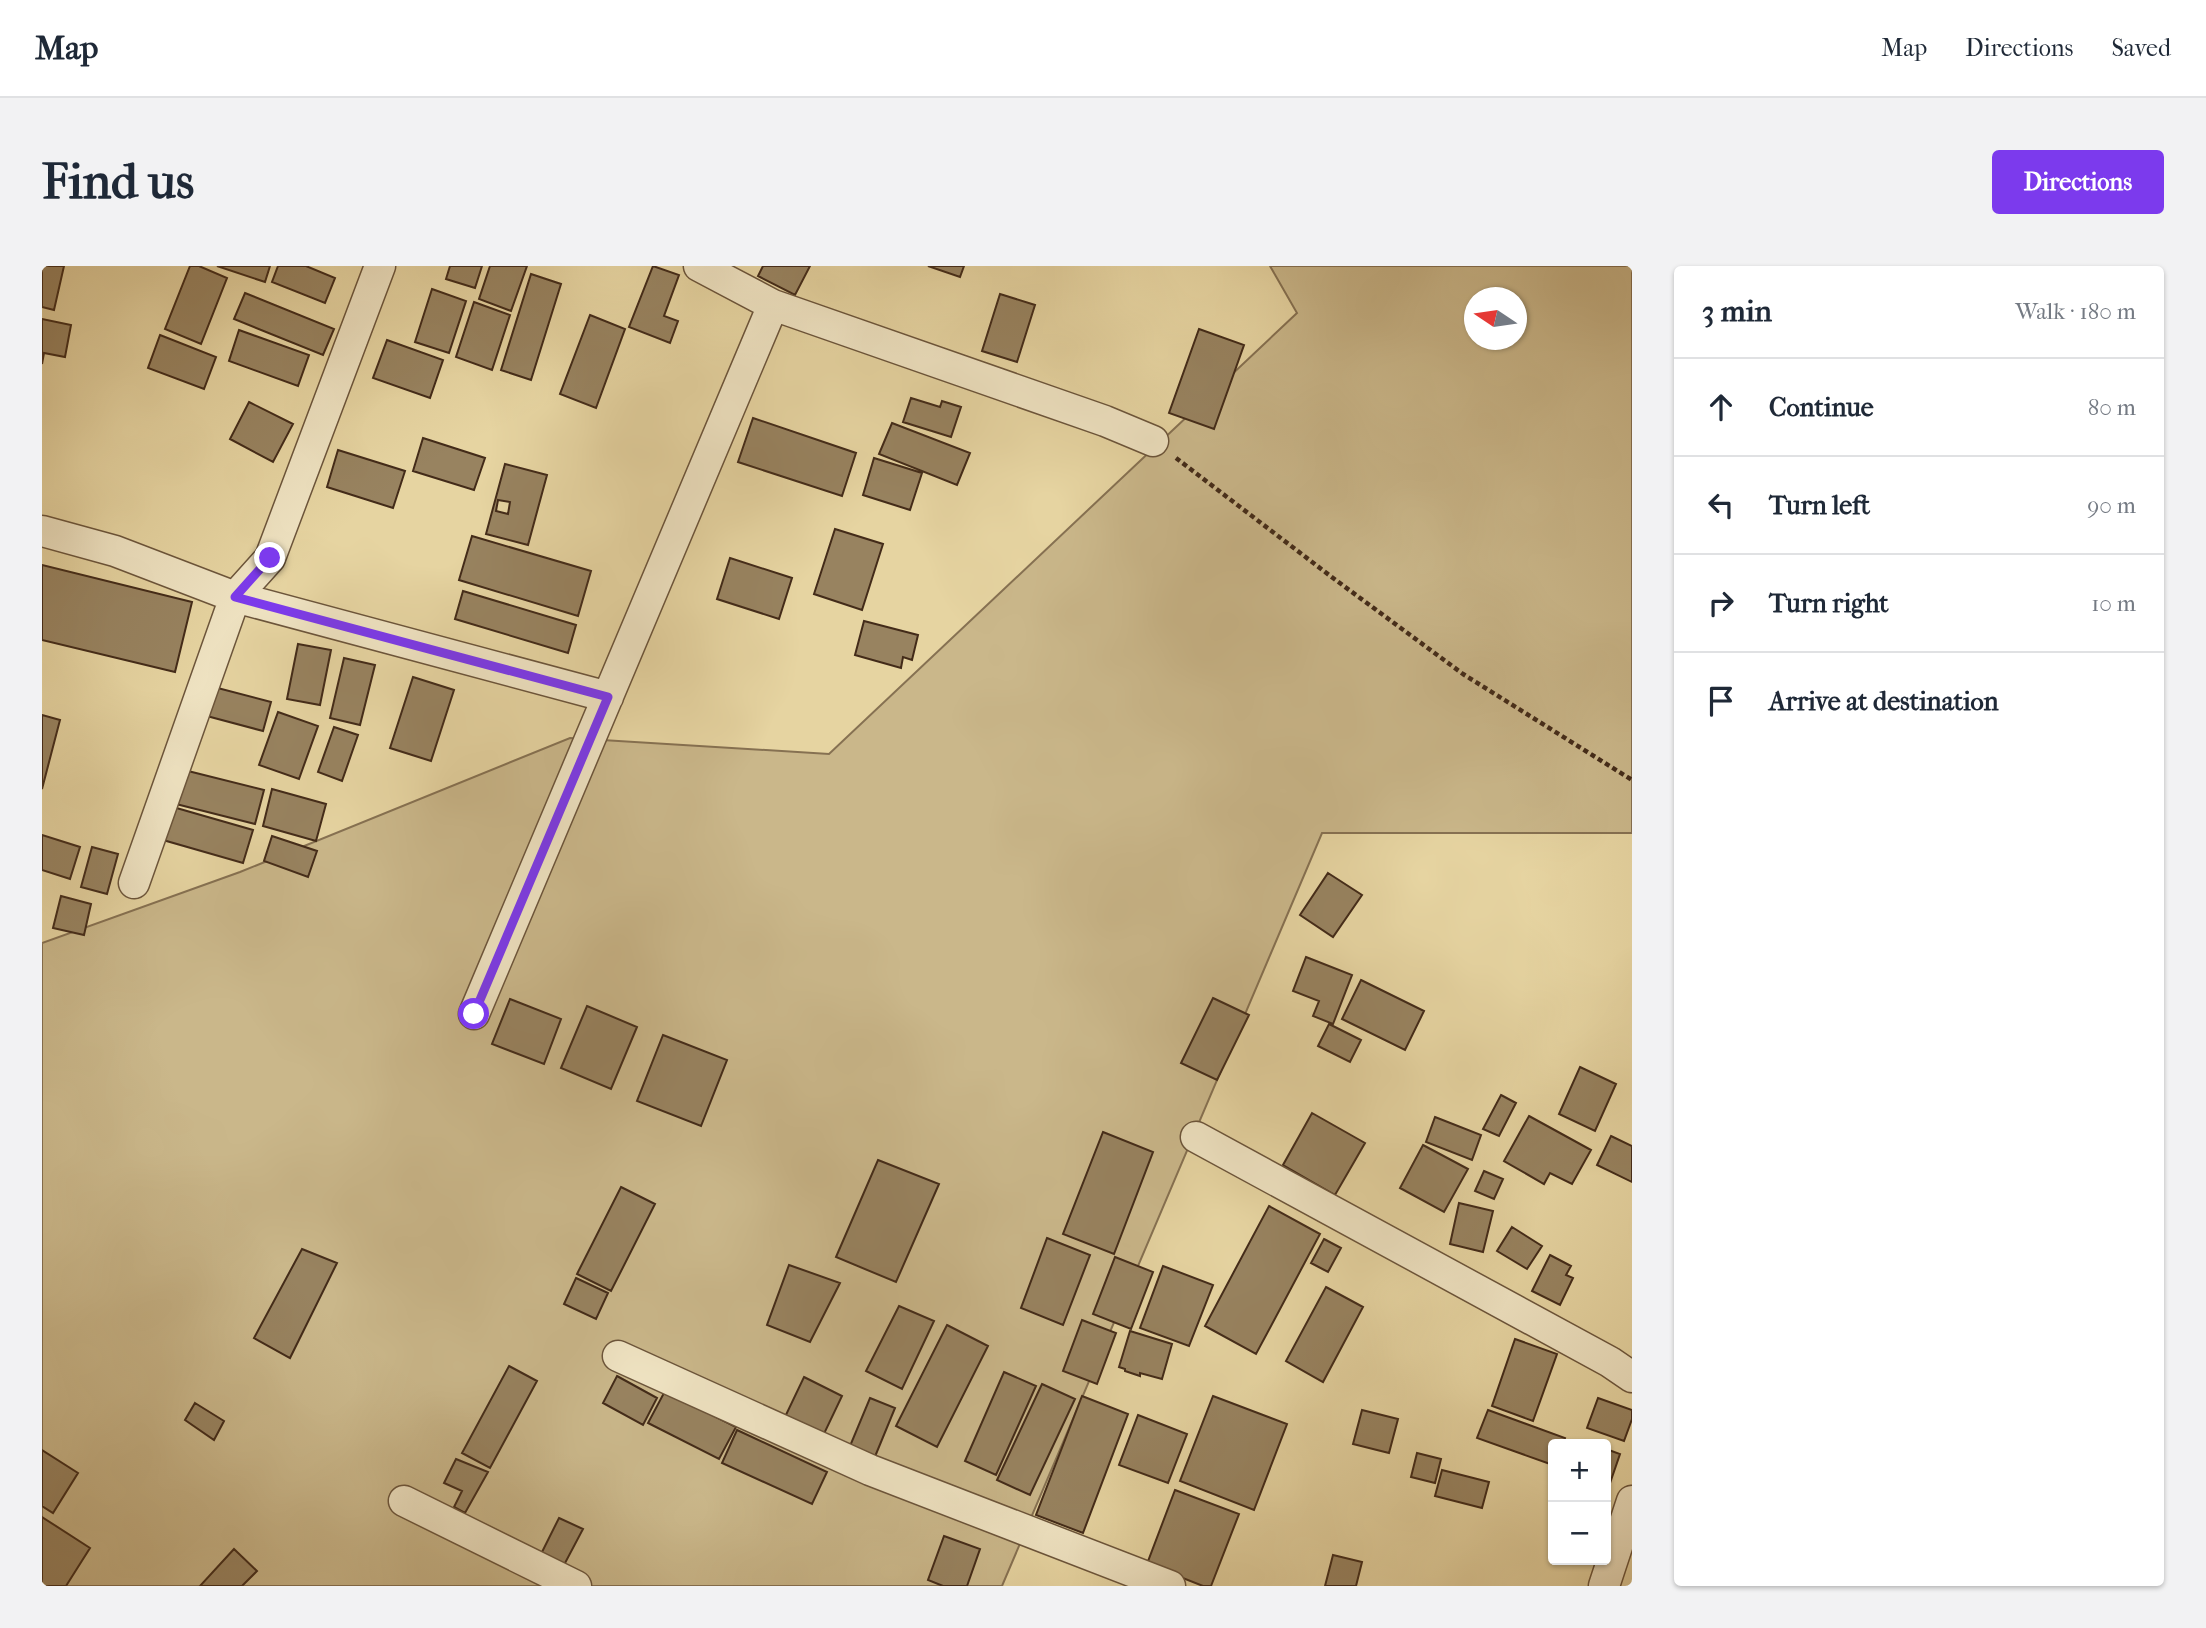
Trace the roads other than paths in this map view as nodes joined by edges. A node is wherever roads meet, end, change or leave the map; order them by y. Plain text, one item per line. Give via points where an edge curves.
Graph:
1 (380, 266) edge
2 (699, 266) edge
3 (773, 305) junction
4 (1153, 441) road end
5 (42, 531) edge
6 (235, 597) junction
7 (608, 697) junction
8 (134, 883) dead end
9 (474, 1014) dead end
10 (1196, 1137) dead end
11 (618, 1356) dead end
12 (1632, 1377) edge
13 (1632, 1501) edge
14 (404, 1502) dead end
15 (576, 1586) edge
16 (1170, 1586) edge
17 (1604, 1586) edge

1 - 6 street via 270,558
2 - 3 street
3 - 4 street
3 - 7 street
5 - 6 street via 115,551
6 - 7 street
6 - 8 street
7 - 9 street
10 - 12 street
11 - 16 street via 870,1469
13 - 17 street
14 - 15 street

